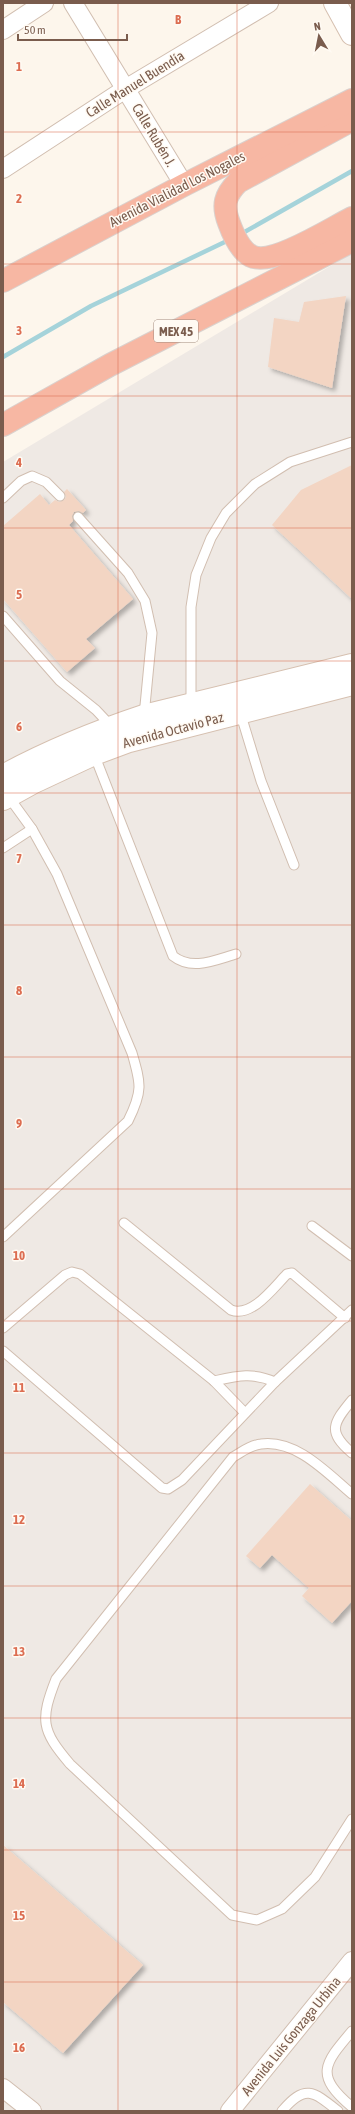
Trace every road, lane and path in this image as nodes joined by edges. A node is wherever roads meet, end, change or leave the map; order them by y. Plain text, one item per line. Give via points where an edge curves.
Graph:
1 (44, 3) edge
2 (73, 3) edge
3 (269, 3) edge
4 (335, 3) edge
5 (3, 30) edge
6 (352, 34) edge
7 (127, 88) junction
8 (352, 100) edge
9 (352, 120) edge
10 (3, 169) edge
11 (184, 185) junction
12 (352, 218) edge
13 (352, 241) edge
14 (3, 281) edge
15 (3, 426) edge
16 (352, 442) edge
17 (60, 496) dead end
18 (3, 498) edge
19 (78, 517) dead end
20 (3, 616) edge
21 (352, 665) edge
22 (352, 684) edge
23 (240, 712) junction
24 (191, 715) junction
25 (144, 716) junction
26 (112, 727) junction
27 (94, 754) junction
28 (4, 790) edge
29 (32, 829) junction
30 (3, 848) edge
31 (294, 865) dead end
32 (236, 954) dead end
33 (124, 1223) dead end
34 (312, 1226) dead end
35 (3, 1237) edge
36 (352, 1256) edge
37 (352, 1310) edge
38 (345, 1318) junction
39 (3, 1328) edge
40 (3, 1351) edge
41 (214, 1381) junction
42 (275, 1382) junction
43 (352, 1400) edge
44 (245, 1412) junction
45 (352, 1453) edge
46 (352, 1494) edge
47 (352, 1820) edge
48 (351, 1963) edge
49 (352, 2031) edge
50 (3, 2088) edge
51 (352, 2107) edge
52 (32, 2111) edge
53 (230, 2111) edge
54 (282, 2111) edge
55 (338, 2111) edge

1 - 5 street
2 - 7 street, Calle Rubén J.
3 - 7 street, Calle Manuel Buendía
4 - 6 street
7 - 10 street, Calle Manuel Buendía
7 - 11 street, Calle Rubén J.
8 - 11 highway, Avenida Vialidad Los Nogales
9 - 12 highway via 238,182 226,197 224,206 229,224 245,252 254,257 270,258 298,247
11 - 14 highway, Avenida Vialidad Los Nogales
13 - 15 highway, MEX 45 via 110,365
16 - 24 lane via 290,462 255,484 226,513 211,538 196,575 191,607
17 - 18 lane via 46,482 32,476
19 - 25 lane via 128,573 145,601 152,633
20 - 26 lane via 60,681 96,710
21 - 24 street, Avenida Octavio Paz
22 - 23 street, Avenida Octavio Paz
23 - 24 street, Avenida Octavio Paz
23 - 31 lane via 261,781
24 - 25 street, Avenida Octavio Paz
24 - 27 street, Avenida Octavio Paz
25 - 26 street, Avenida Octavio Paz
26 - 28 street, Avenida Octavio Paz via 64,744
27 - 28 street, Avenida Octavio Paz
27 - 32 lane via 173,956 180,962 190,964
28 - 29 lane
29 - 30 lane
29 - 35 lane via 60,881 132,1054 140,1082 137,1103 128,1121
33 - 38 lane via 231,1310 243,1312 250,1308 286,1274 292,1273
34 - 36 lane
37 - 38 lane
38 - 42 lane
39 - 41 lane via 66,1275 72,1272 80,1274
40 - 44 lane via 162,1488 168,1489 182,1480
41 - 42 lane via 251,1375
41 - 44 lane
42 - 44 lane
43 - 45 lane via 338,1417 335,1426 341,1444
46 - 47 lane via 318,1465 280,1445 259,1444 233,1457 56,1679 48,1701 45,1725 54,1746 70,1764 232,1915 257,1920 282,1909 315,1877
48 - 53 street, Avenida Luis Gonzaga Urbina
49 - 51 lane via 330,2056 327,2074 340,2097
50 - 52 street
54 - 55 lane via 292,2099 305,2092 317,2094

